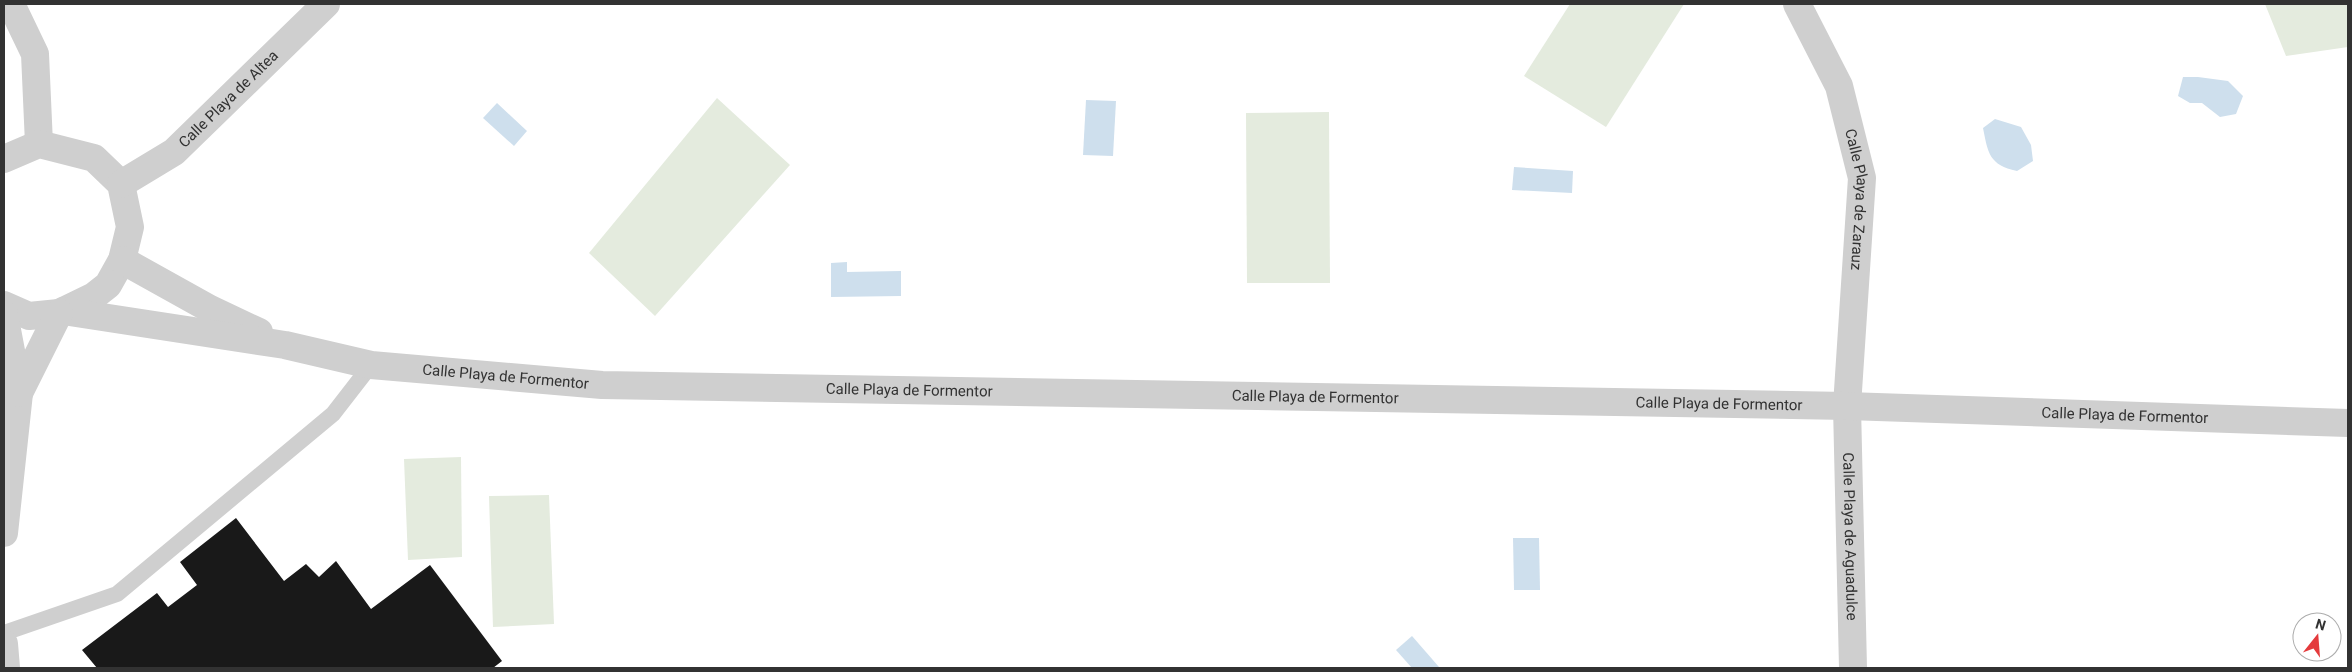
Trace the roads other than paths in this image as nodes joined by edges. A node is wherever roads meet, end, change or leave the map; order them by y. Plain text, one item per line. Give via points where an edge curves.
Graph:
1 (11, 4) edge
2 (326, 4) edge
3 (1797, 4) edge
4 (38, 144) junction
5 (4, 160) edge
6 (121, 184) junction
7 (122, 260) junction
8 (4, 305) edge
9 (61, 312) junction
10 (4, 314) edge
11 (285, 345) junction
12 (371, 365) junction
13 (19, 392) junction
14 (1847, 406) junction
15 (2348, 423) edge
16 (4, 533) edge
17 (4, 633) edge
18 (4, 644) edge
19 (6, 668) edge
20 (1853, 668) edge

1 - 4 street via 35,54
2 - 6 street, Calle Playa de Altea via 174,152
3 - 14 street, Calle Playa de Zarauz via 1839,86 1862,178
4 - 5 street
4 - 6 street via 94,158
6 - 7 street, Calle Playa de Formentor via 130,227
7 - 9 street, Calle Playa de Formentor via 108,284 94,296
7 - 11 street, Calle Playa de Formentor via 210,309
8 - 9 street, Calle Playa de Formentor via 29,316
9 - 11 street, Calle Playa de Formentor
9 - 13 street
10 - 13 street
11 - 12 street, Calle Playa de Formentor
12 - 14 street, Calle Playa de Formentor via 602,385
12 - 17 lane via 333,414 117,594
13 - 16 street
14 - 15 street, Calle Playa de Formentor
14 - 20 street, Calle Playa de Aguadulce
18 - 19 street

